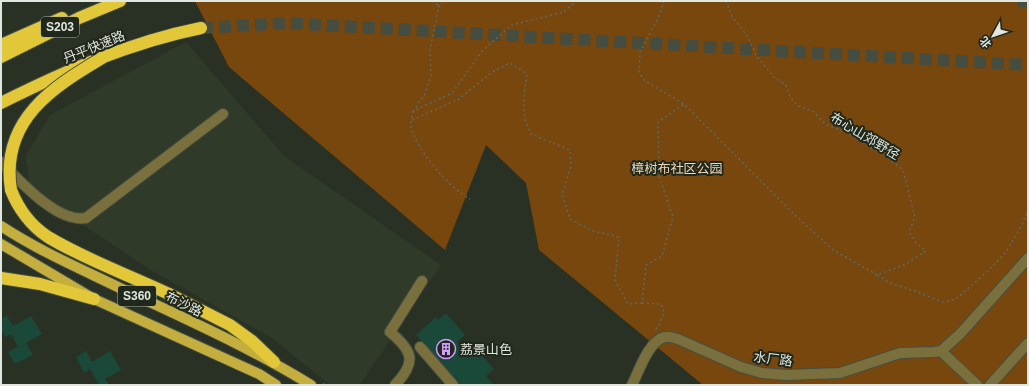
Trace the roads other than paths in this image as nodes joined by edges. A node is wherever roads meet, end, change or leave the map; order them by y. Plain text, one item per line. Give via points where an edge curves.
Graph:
1 (119, 1) edge
2 (201, 28) tunnel mouth
3 (1, 45) edge
4 (1, 57) edge
5 (102, 58) junction
6 (1, 103) edge
7 (223, 114) dead end
8 (1, 162) edge
9 (1, 226) edge
10 (1, 244) edge
11 (1028, 258) edge
12 (1, 278) edge
13 (422, 280) dead end
14 (94, 299) junction
15 (1028, 343) edge
16 (420, 347) dead end
17 (941, 350) junction
18 (274, 362) junction
19 (276, 385) edge
20 (311, 385) edge
21 (395, 385) edge
22 (453, 385) edge
23 (632, 385) edge
24 (977, 385) edge
25 (990, 385) edge

1 - 3 highway via 75,12
1 - 4 highway, S203
2 - 5 highway, 丹平快速路 via 144,42
5 - 6 highway, 丹平快速路, bridge
5 - 18 highway, bridge via 38,98 16,121 5,149 7,181 23,213 47,236 67,247 230,325
7 - 8 street via 86,218 73,218 52,207 35,195
9 - 18 main road, 布沙路 / S360 via 75,267
10 - 14 main road, S360
11 - 17 street via 960,334
12 - 14 highway via 40,284
13 - 21 street via 390,332 406,348 410,358 406,374
14 - 19 main road, S360 via 258,374
15 - 25 street
16 - 22 street
17 - 23 street, 水厂路 via 900,353 840,373 786,375 741,367 667,336 653,345
17 - 24 street
18 - 20 main road, 布沙路 / S360

